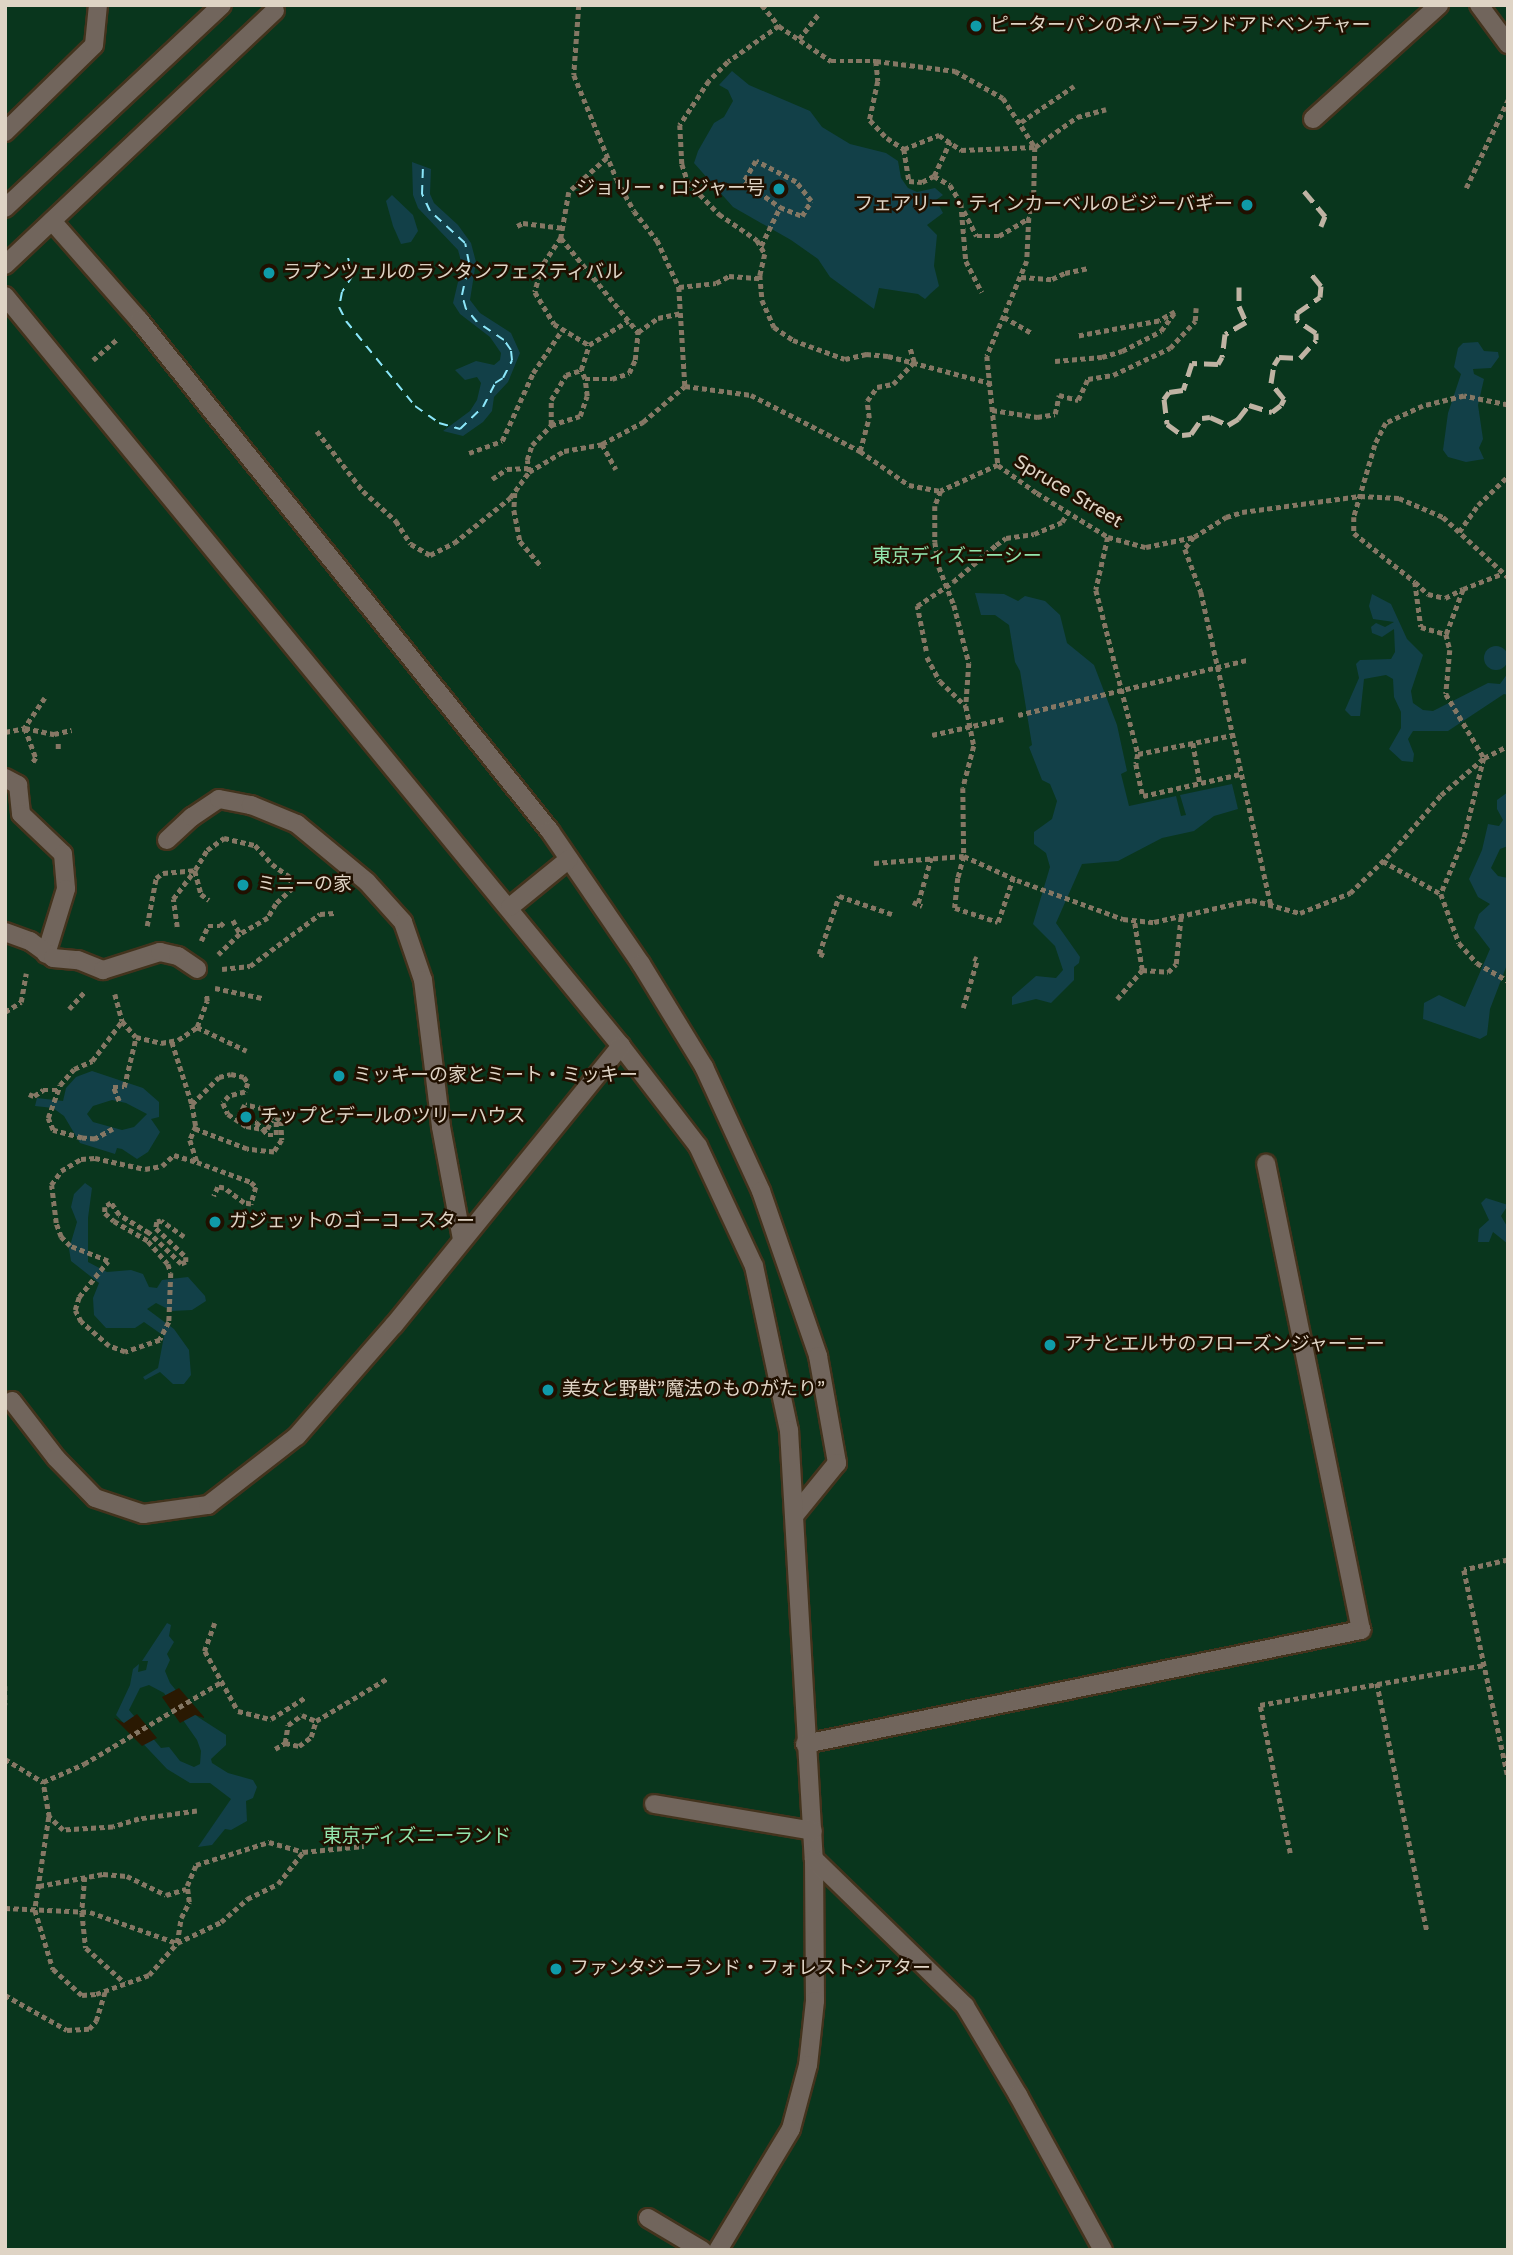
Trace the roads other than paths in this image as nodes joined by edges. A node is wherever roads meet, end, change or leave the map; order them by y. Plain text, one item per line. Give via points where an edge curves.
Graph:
1 (99, 5) edge
2 (222, 5) edge
3 (1439, 5) edge
4 (1479, 5) edge
5 (275, 11) dead end
6 (1508, 44) edge
7 (1313, 119) dead end
8 (5, 132) edge
9 (5, 208) edge
10 (52, 221) junction
11 (5, 265) edge
12 (5, 296) edge
13 (12, 782) edge
14 (167, 840) dead end
15 (569, 859) junction
16 (509, 907) junction
17 (5, 932) edge
18 (46, 954) junction
19 (199, 972) road end
20 (621, 1046) junction
21 (1266, 1164) dead end
22 (461, 1239) junction
23 (12, 1401) dead end
24 (793, 1516) junction
25 (805, 1744) junction
26 (654, 1804) dead end
27 (813, 1831) junction
28 (814, 1859) junction
29 (648, 2218) dead end
30 (702, 2250) edge
31 (718, 2250) edge
32 (1103, 2250) edge

1 - 8 street via 94,45
2 - 9 street
3 - 7 street
4 - 6 street
5 - 10 street
10 - 11 street
10 - 15 street via 139,320
12 - 16 street
13 - 18 street via 21,814 63,854 66,889
14 - 22 street via 219,799 251,805 297,824 367,882 403,922 423,980 441,1127
15 - 16 street
15 - 24 street via 704,1067 761,1191 818,1356 837,1463
16 - 20 street
17 - 18 street via 30,941
18 - 19 street via 103,970 160,952 178,956
20 - 22 street
20 - 24 street via 698,1146 754,1266 789,1430
21 - 25 street via 1361,1630
22 - 23 street via 394,1325 297,1436 208,1505 143,1514 95,1498 56,1458
24 - 25 street
25 - 27 street
26 - 27 street
27 - 28 street
28 - 31 street via 815,2001 808,2065 791,2129
28 - 32 street via 965,2006
29 - 30 street

